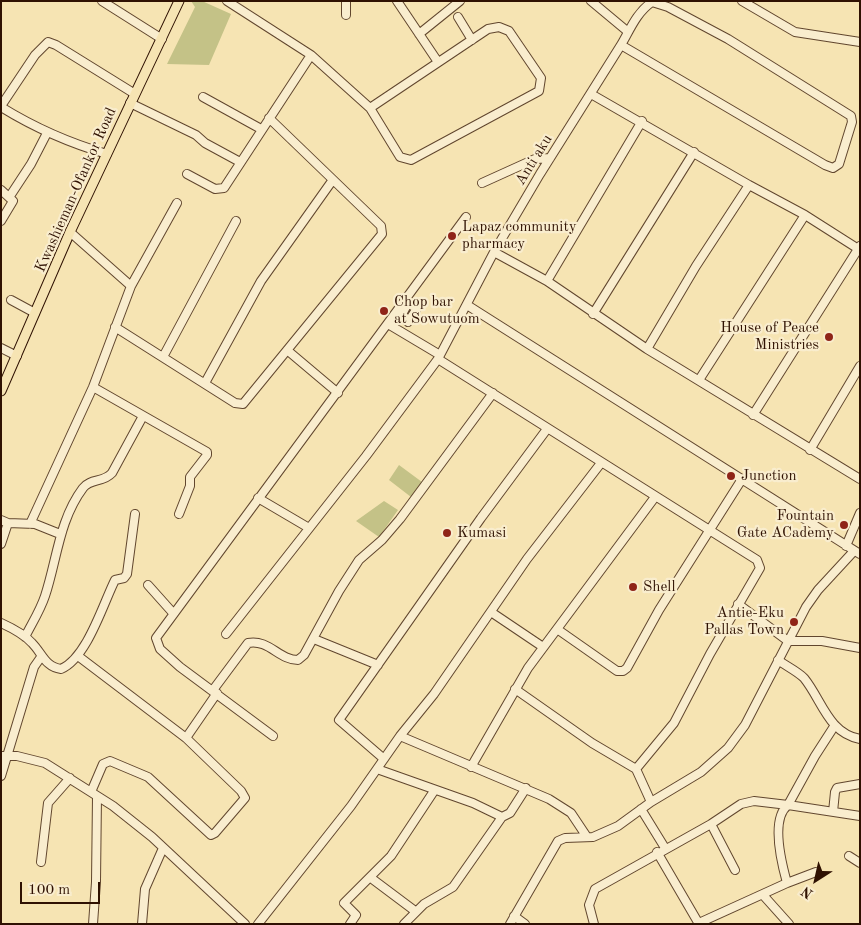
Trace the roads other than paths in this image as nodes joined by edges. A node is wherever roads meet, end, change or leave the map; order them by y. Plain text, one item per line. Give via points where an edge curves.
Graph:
1 (102, 1) edge
2 (179, 1) edge
3 (227, 1) edge
4 (346, 1) edge
5 (396, 1) edge
6 (460, 1) edge
7 (591, 1) edge
8 (606, 1) edge
9 (742, 1) edge
10 (670, 4) edge
11 (601, 9) junction
12 (346, 15) dead end
13 (458, 17) dead end
14 (627, 31) junction
15 (420, 34) junction
16 (162, 39) junction
17 (472, 40) junction
18 (860, 42) edge
19 (622, 46) junction
20 (312, 55) junction
21 (438, 62) junction
22 (135, 94) junction
23 (591, 94) junction
24 (202, 98) dead end
25 (130, 103) junction
26 (1, 106) edge
27 (370, 108) junction
28 (269, 118) junction
29 (642, 121) junction
30 (261, 129) junction
31 (47, 133) junction
32 (694, 152) junction
33 (107, 154) junction
34 (550, 158) junction
35 (240, 162) junction
36 (187, 174) dead end
37 (332, 181) junction
38 (482, 183) dead end
39 (749, 185) junction
40 (1, 190) edge
41 (10, 196) junction
42 (177, 203) dead end
43 (805, 215) junction
44 (466, 217) dead end
45 (1, 221) edge
46 (236, 221) dead end
47 (70, 232) junction
48 (859, 248) edge
49 (494, 252) junction
50 (547, 280) junction
51 (132, 286) junction
52 (12, 300) dead end
53 (466, 305) junction
54 (36, 313) junction
55 (594, 314) junction
56 (388, 324) junction
57 (115, 327) junction
58 (1, 348) edge
59 (647, 348) junction
60 (287, 350) junction
61 (17, 356) junction
62 (163, 357) junction
63 (439, 357) junction
64 (860, 366) edge
65 (699, 380) junction
66 (205, 383) junction
67 (92, 387) junction
68 (1, 391) edge
69 (338, 392) junction
70 (492, 393) junction
71 (753, 415) junction
72 (143, 416) junction
73 (547, 429) junction
74 (810, 450) junction
75 (601, 463) junction
76 (742, 479) junction
77 (860, 479) edge
78 (655, 497) junction
79 (258, 498) junction
80 (860, 513) edge
81 (135, 514) dead end
82 (179, 514) dead end
83 (5, 522) edge
84 (30, 524) junction
85 (309, 528) junction
86 (710, 531) junction
87 (60, 534) junction
88 (1, 544) edge
89 (846, 546) junction
90 (857, 553) edge
91 (148, 585) dead end
92 (738, 604) junction
93 (491, 612) junction
94 (173, 613) junction
95 (1, 623) edge
96 (557, 629) junction
97 (226, 634) dead end
98 (25, 637) junction
99 (314, 639) junction
100 (788, 641) junction
101 (543, 647) junction
102 (860, 648) edge
103 (78, 656) junction
104 (41, 657) junction
105 (778, 660) junction
106 (378, 665) junction
107 (515, 689) junction
108 (215, 692) junction
109 (835, 725) junction
110 (273, 736) dead end
111 (400, 736) junction
112 (186, 738) junction
113 (860, 739) edge
114 (5, 756) edge
115 (384, 759) junction
116 (471, 767) junction
117 (636, 768) junction
118 (378, 769) junction
119 (1, 776) edge
120 (70, 778) junction
121 (860, 784) edge
122 (526, 788) junction
123 (434, 791) junction
124 (94, 794) junction
125 (651, 802) junction
126 (788, 805) junction
127 (641, 810) junction
128 (834, 812) junction
129 (860, 816) edge
130 (502, 817) junction
131 (711, 824) junction
132 (587, 836) junction
133 (163, 848) junction
134 (665, 848) junction
135 (657, 852) junction
136 (849, 856) dead end
137 (41, 862) dead end
138 (860, 863) edge
139 (735, 870) dead end
140 (816, 872) dead end
141 (371, 878) junction
142 (787, 884) junction
143 (763, 895) junction
144 (415, 912) junction
145 (514, 916) junction
146 (143, 923) edge
147 (699, 923) edge
148 (93, 924) edge
149 (246, 924) edge
150 (258, 924) edge
151 (350, 924) edge
152 (404, 924) edge
153 (510, 924) edge
154 (525, 924) edge
155 (594, 924) edge
156 (789, 924) edge

1 - 16 street
2 - 16 main road, Kwashieman-Ofankor Road
3 - 20 street
4 - 12 street
5 - 15 street
6 - 15 street
7 - 11 street
8 - 11 street
9 - 18 street via 795,32
10 - 14 street via 652,2
10 - 19 street via 851,116 840,164 833,168 825,165
11 - 14 street
13 - 17 street
14 - 19 street, Anti aku
15 - 21 street
16 - 22 main road, Kwashieman-Ofankor Road
17 - 21 street
17 - 27 street via 488,29 499,27 509,31 541,78 539,91 411,160 400,157
19 - 23 street, Anti aku
20 - 27 street
20 - 28 street
21 - 27 street
22 - 25 main road, Kwashieman-Ofankor Road
22 - 26 street via 48,42 34,55
23 - 29 street
23 - 34 street, Anti aku
24 - 30 street
25 - 33 main road, Kwashieman-Ofankor Road
25 - 35 street via 196,135
26 - 31 street
28 - 30 street
28 - 37 street
29 - 32 street
29 - 50 street
30 - 35 street
31 - 33 street
31 - 41 street
32 - 39 street
32 - 55 street
33 - 47 main road, Kwashieman-Ofankor Road
34 - 38 street via 535,159
34 - 49 street, Anti aku
35 - 36 street via 220,190
37 - 60 street via 381,226 382,232
37 - 66 street via 261,281
39 - 43 street
39 - 59 street
40 - 41 street
41 - 45 street via 13,201 11,208
42 - 51 street
43 - 48 street
43 - 65 street
44 - 56 street
46 - 62 street
47 - 51 street
47 - 54 main road, Kwashieman-Ofankor Road
48 - 71 street
49 - 50 street
49 - 53 street, Anti aku
50 - 55 street
51 - 57 street
52 - 54 street
53 - 63 street, Anti aku
53 - 76 street
54 - 61 main road, Kwashieman-Ofankor Road
55 - 59 street
56 - 63 street
56 - 69 street
57 - 62 street
57 - 67 street
58 - 61 street
59 - 65 street
60 - 66 street via 243,404 235,403
60 - 69 street
61 - 68 main road, Kwashieman-Ofankor Road
62 - 66 street
63 - 70 street
63 - 85 street, Anti aku
64 - 74 street
65 - 71 street
67 - 72 street
67 - 84 street
69 - 79 street
70 - 73 street
70 - 99 street via 400,519 359,560
71 - 74 street
72 - 82 street via 207,452 190,477 190,486
72 - 87 street via 112,473 105,479 88,483 82,490
73 - 75 street
73 - 106 street
74 - 77 street
75 - 78 street
75 - 93 street via 527,559
76 - 86 street
76 - 89 street
78 - 86 street
78 - 96 street
79 - 85 street
79 - 94 street
80 - 89 street
81 - 103 street via 127,574 115,580
83 - 84 street
83 - 88 street
84 - 87 street
85 - 97 street, Anti aku
86 - 92 street via 760,564
86 - 96 street via 623,671 617,671
87 - 98 street via 46,594
89 - 90 street
90 - 100 street via 818,590
91 - 94 street
92 - 100 street
92 - 117 street via 674,723
93 - 101 street
93 - 111 street via 434,694
94 - 108 street via 156,638 157,644 180,667
95 - 98 street
96 - 101 street
98 - 104 street
99 - 106 street
99 - 108 street via 298,660 290,660 261,642 248,643
100 - 102 street via 822,641
100 - 105 street
101 - 107 street
103 - 104 street via 61,669
103 - 112 street
104 - 114 street via 34,667
105 - 109 street via 802,676 819,700 823,712
105 - 125 street via 745,725 728,748 701,772
106 - 115 street via 338,720
107 - 116 street
107 - 117 street via 592,743
108 - 110 street
108 - 112 street
109 - 113 street via 846,735
109 - 126 street
111 - 115 street
111 - 116 street
112 - 124 street via 245,798 213,834 206,832 148,777 110,761 103,764
114 - 119 street
114 - 120 street via 45,763
115 - 118 street
116 - 122 street
117 - 125 street
118 - 123 street
118 - 150 street
120 - 124 street
120 - 137 street via 48,803
121 - 128 street via 837,788
122 - 130 street via 510,813
122 - 132 street via 564,807
123 - 130 street via 473,803
123 - 141 street via 391,856
124 - 133 street via 130,818
124 - 148 street via 96,882
125 - 127 street
126 - 128 street
126 - 131 street via 747,802
126 - 142 street via 782,812 778,837
127 - 132 street via 612,829
127 - 134 street
128 - 129 street
130 - 144 street via 453,887
131 - 134 street
131 - 139 street
132 - 145 street via 558,841
133 - 146 street via 146,889
133 - 149 street
134 - 135 street
135 - 147 street
135 - 155 street via 595,889 589,905
136 - 138 street
140 - 142 street
141 - 144 street
141 - 151 street via 344,903 356,915
142 - 143 street
143 - 147 street
143 - 156 street
144 - 152 street
145 - 153 street
145 - 154 street

